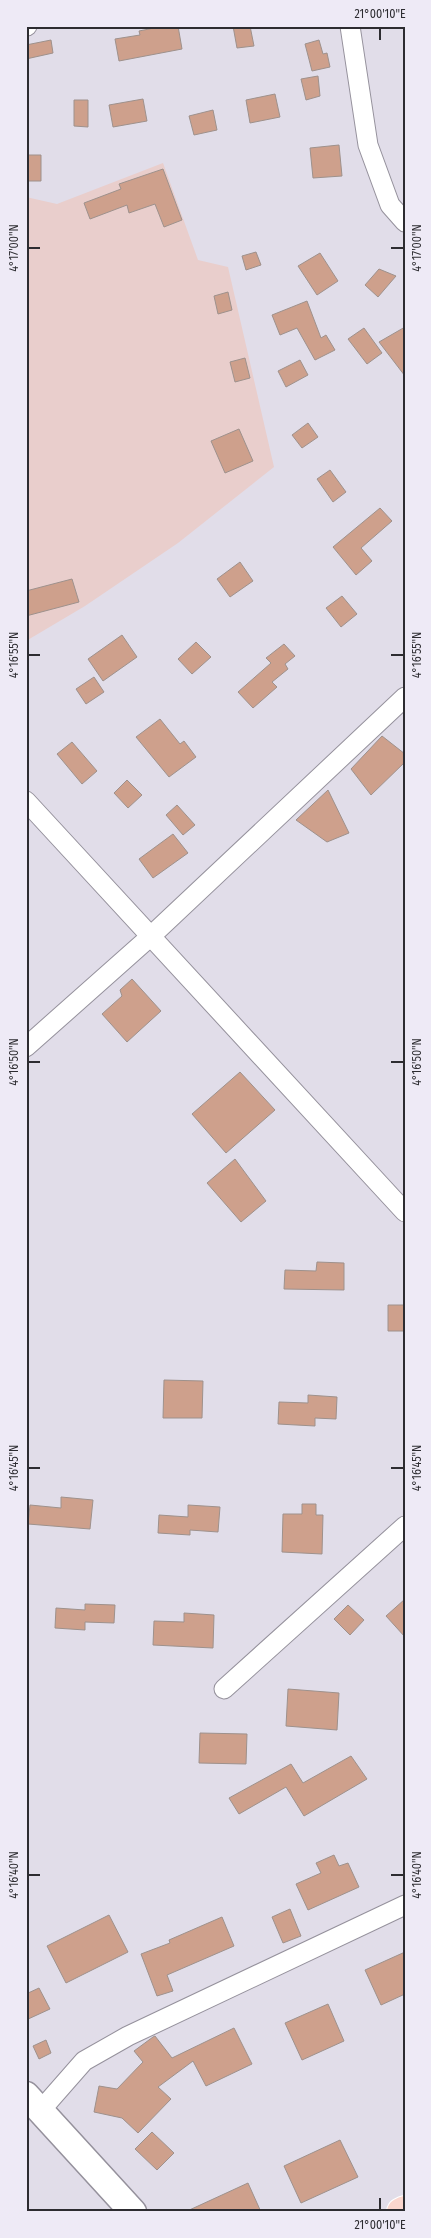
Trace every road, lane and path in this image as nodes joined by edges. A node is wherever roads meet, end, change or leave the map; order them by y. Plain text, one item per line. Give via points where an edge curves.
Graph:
1 (350, 26) edge
2 (405, 222) edge
3 (405, 697) edge
4 (26, 801) edge
5 (151, 936) junction
6 (26, 1046) edge
7 (405, 1212) edge
8 (405, 1526) edge
9 (224, 1689) dead end
10 (405, 1905) edge
11 (33, 2103) edge
12 (133, 2212) edge

1 - 2 street via 368,144 390,204
3 - 5 street
4 - 5 street
5 - 6 street
5 - 7 street
8 - 9 street
10 - 11 street via 128,2036 84,2061
11 - 12 street

